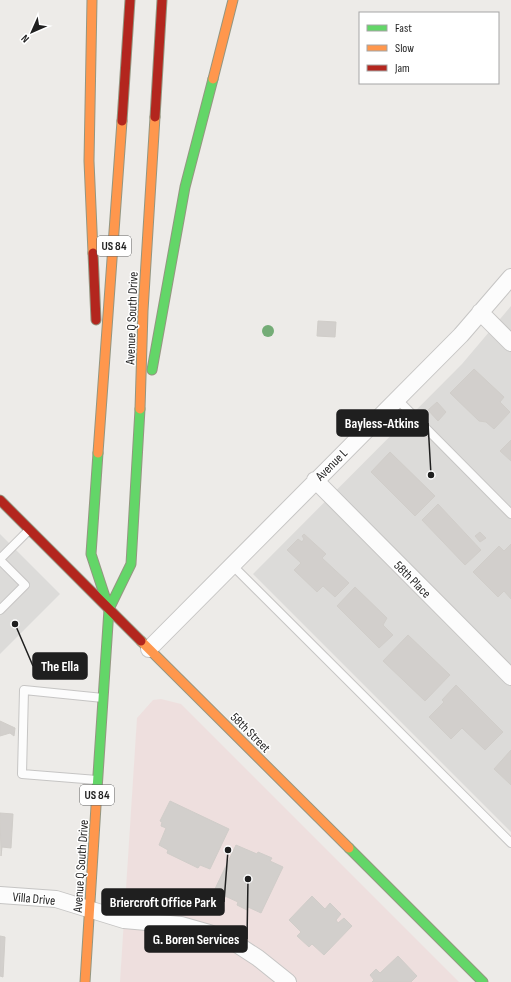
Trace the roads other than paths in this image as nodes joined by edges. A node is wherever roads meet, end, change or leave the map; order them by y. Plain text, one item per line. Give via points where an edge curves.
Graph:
1 (92, 0) edge
2 (130, 0) edge
3 (162, 0) edge
4 (233, 0) edge
5 (511, 276) edge
6 (480, 312) junction
7 (96, 326) dead end
8 (511, 343) edge
9 (96, 350) dead end
10 (397, 399) junction
11 (140, 428) junction
12 (315, 480) junction
13 (94, 491) junction
14 (0, 500) edge
15 (511, 514) edge
16 (30, 529) junction
17 (0, 560) edge
18 (232, 564) junction
19 (109, 609) junction
20 (0, 610) edge
21 (149, 649) junction
22 (511, 677) edge
23 (103, 698) junction
24 (98, 781) junction
25 (511, 843) edge
26 (0, 895) edge
27 (90, 910) junction
28 (85, 982) edge
29 (288, 982) edge
30 (483, 982) edge

1 - 7 main road via 89,161
2 - 13 main road, Avenue Q South Drive / US 84
3 - 11 main road, Avenue Q South Drive / US 84 via 143,311
4 - 11 main road via 185,187 161,327
5 - 6 street, Avenue L
6 - 8 street
6 - 10 street, Avenue L via 461,335
9 - 13 main road
10 - 12 street, Avenue L
10 - 15 lane
11 - 19 main road, Avenue Q South Drive / US 84 via 131,564
12 - 18 street, Avenue L
12 - 22 street, 58th Place
13 - 19 main road, Avenue Q South Drive / US 84 via 91,554
14 - 16 main road, 58th Street
16 - 17 lane
16 - 19 main road, 58th Street
17 - 20 lane via 25,585
18 - 21 street, Avenue L
18 - 25 lane
19 - 21 main road, 58th Street
19 - 23 main road, Avenue Q South Drive / US 84
21 - 30 main road, 58th Street
23 - 24 main road, Avenue Q South Drive / US 84
23 - 24 lane via 24,690 22,774
24 - 27 main road, Avenue Q South Drive / US 84
26 - 27 street, Villa Drive via 56,899
27 - 28 main road, Avenue Q South Drive / US 84
27 - 29 street, Villa Drive via 124,920 181,925 209,933 235,943

